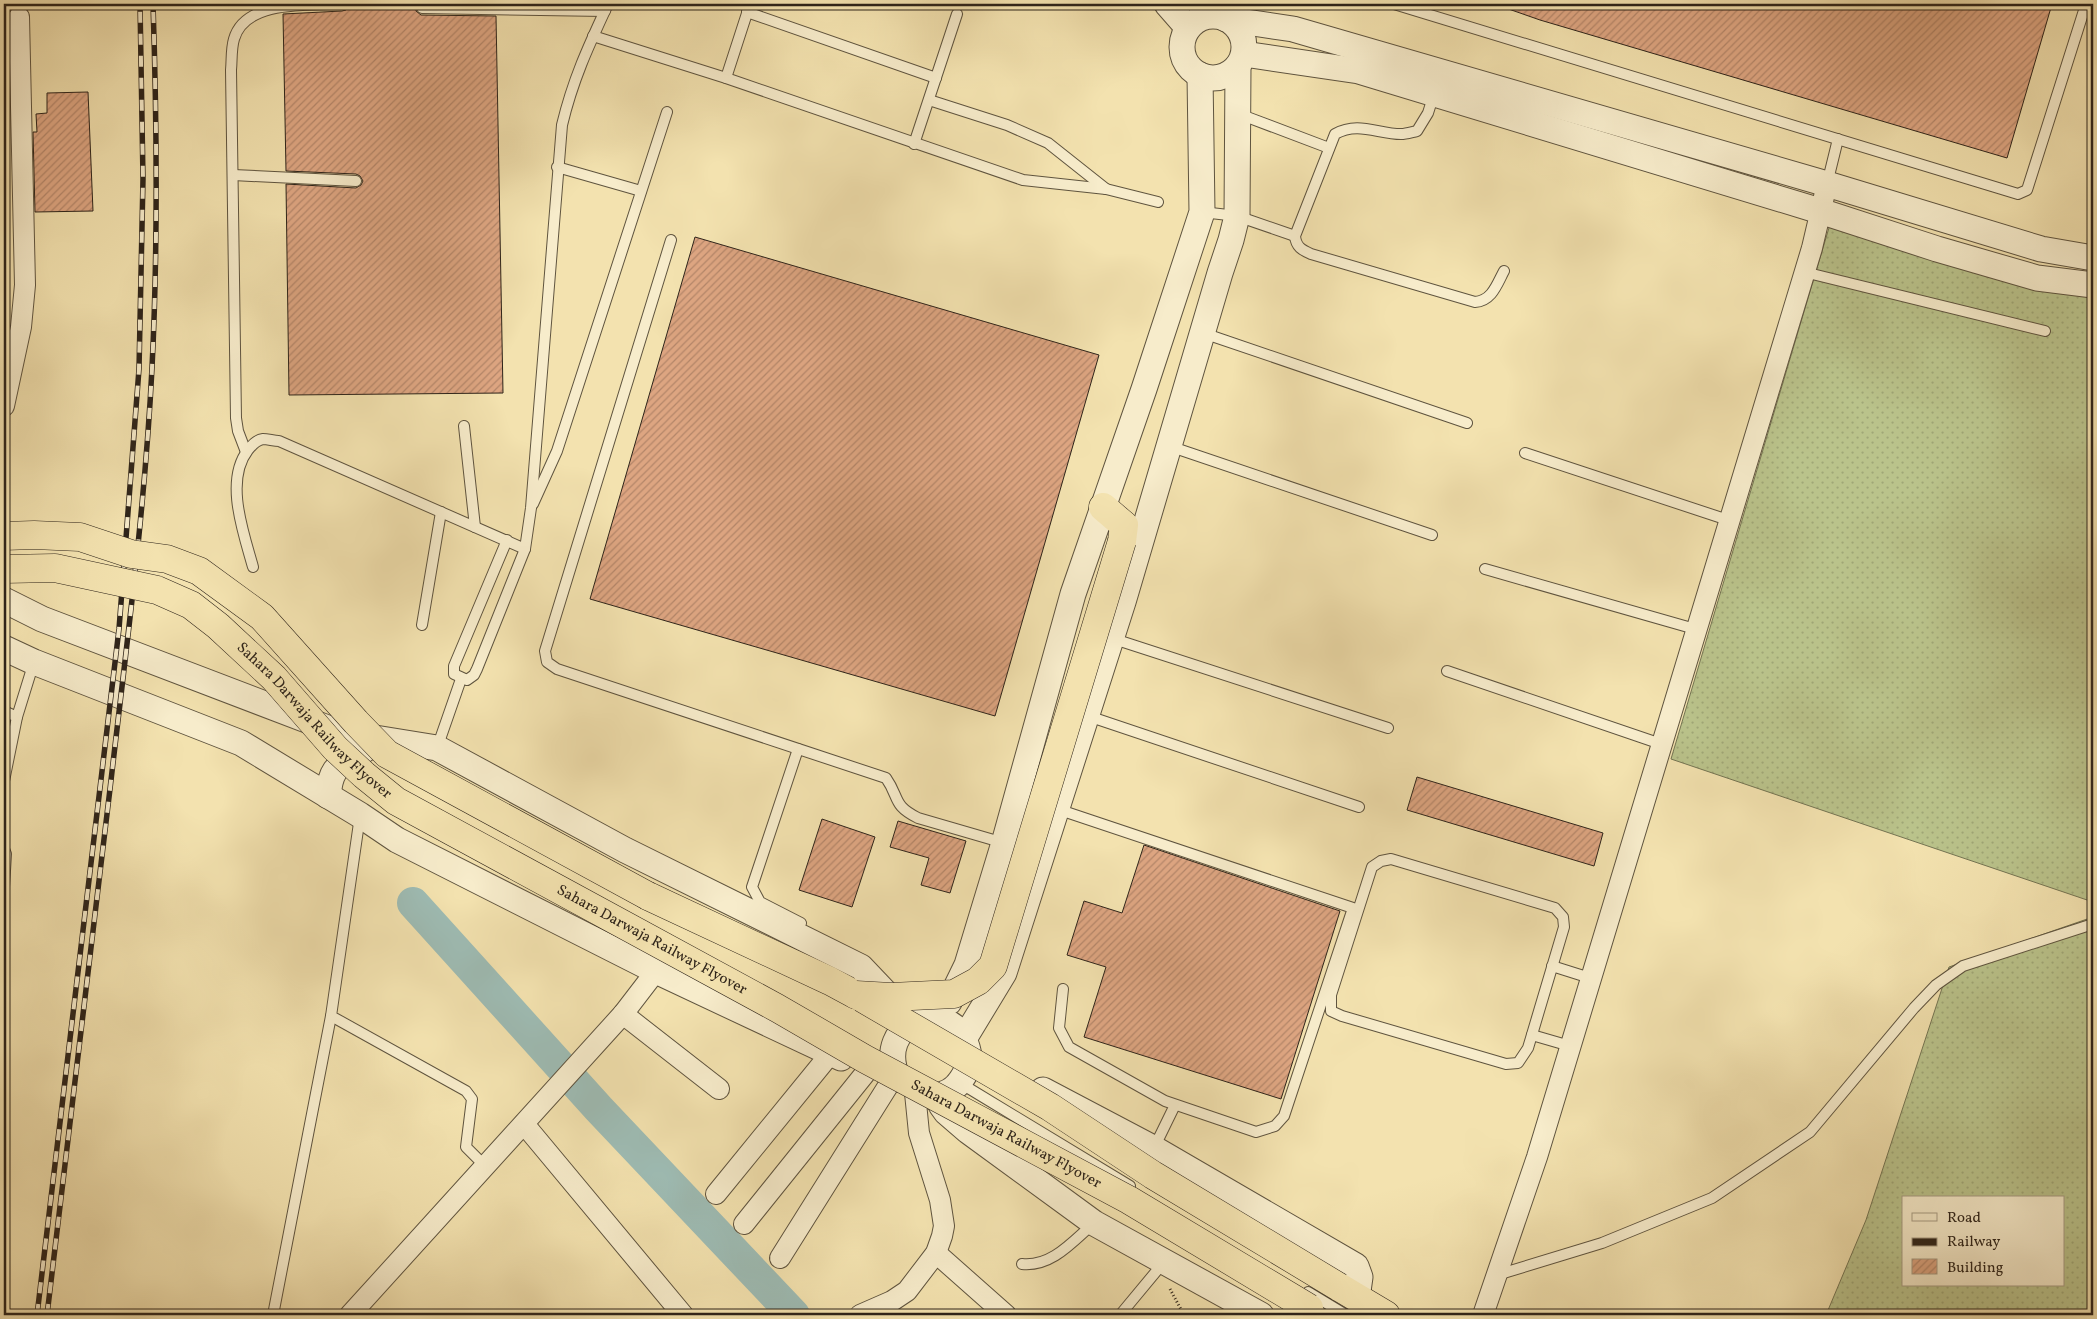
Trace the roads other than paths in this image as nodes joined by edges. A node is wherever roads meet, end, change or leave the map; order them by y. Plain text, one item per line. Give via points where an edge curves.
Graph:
1 (342, 4) edge
2 (1167, 4) edge
3 (1394, 4) edge
4 (2086, 4) edge
5 (607, 7) edge
6 (422, 8) dead end
7 (748, 8) edge
8 (1215, 13) edge
9 (957, 14) dead end
10 (19, 17) dead end
11 (1188, 28) junction
12 (593, 36) junction
13 (1241, 60) junction
14 (1200, 76) junction
15 (726, 78) junction
16 (936, 78) junction
17 (1434, 94) junction
18 (929, 100) junction
19 (667, 112) dead end
20 (1238, 113) junction
21 (1838, 139) junction
22 (13, 140) edge
23 (914, 144) junction
24 (1329, 148) junction
25 (557, 167) junction
26 (233, 175) junction
27 (356, 181) dead end
28 (1827, 184) junction
29 (1106, 190) junction
30 (641, 191) junction
31 (1158, 202) dead end
32 (1820, 211) junction
33 (1202, 212) junction
34 (1237, 216) junction
35 (1295, 236) junction
36 (671, 240) dead end
37 (2093, 258) edge
38 (1504, 271) dead end
39 (1804, 272) junction
40 (2093, 285) edge
41 (2045, 331) dead end
42 (1202, 332) junction
43 (4, 406) edge
44 (1467, 423) dead end
45 (464, 426) dead end
46 (1169, 446) junction
47 (246, 452) junction
48 (1525, 452) dead end
49 (1103, 507) junction
50 (531, 508) junction
51 (441, 512) junction
52 (1728, 520) junction
53 (475, 527) junction
54 (1432, 535) dead end
55 (4, 536) edge
56 (506, 540) junction
57 (525, 548) junction
58 (4, 553) edge
59 (131, 554) junction
60 (253, 567) dead end
61 (4, 569) edge
62 (1485, 569) dead end
63 (4, 600) edge
64 (422, 624) dead end
65 (1695, 629) junction
66 (1111, 638) junction
67 (4, 648) edge
68 (34, 662) junction
69 (1447, 671) dead end
70 (461, 679) junction
71 (4, 711) edge
72 (1086, 715) junction
73 (17, 717) junction
74 (1388, 728) dead end
75 (381, 739) junction
76 (1661, 744) junction
77 (437, 748) junction
78 (798, 749) junction
79 (4, 781) edge
80 (328, 796) junction
81 (1359, 807) dead end
82 (1056, 809) junction
83 (360, 815) junction
84 (1004, 842) junction
85 (4, 850) edge
86 (4, 886) edge
87 (2093, 924) edge
88 (808, 928) dead end
89 (1552, 966) junction
90 (656, 971) junction
91 (1590, 978) junction
92 (1063, 989) dead end
93 (954, 994) junction
94 (856, 995) junction
95 (623, 1014) junction
96 (331, 1016) junction
97 (939, 1020) junction
98 (913, 1023) junction
99 (1532, 1034) junction
100 (966, 1044) junction
101 (1570, 1046) junction
102 (831, 1053) junction
103 (867, 1071) junction
104 (960, 1083) junction
105 (910, 1086) junction
106 (718, 1089) dead end
107 (1175, 1105) junction
108 (524, 1124) junction
109 (1153, 1148) junction
110 (485, 1166) junction
111 (1136, 1189) dead end
112 (716, 1194) dead end
113 (1094, 1223) junction
114 (744, 1224) dead end
115 (936, 1253) junction
116 (780, 1258) dead end
117 (1165, 1261) junction
118 (1022, 1264) dead end
119 (1497, 1274) junction
120 (1347, 1300) edge
121 (1308, 1303) edge
122 (273, 1315) edge
123 (350, 1315) edge
124 (683, 1315) edge
125 (860, 1315) edge
126 (1006, 1315) edge
127 (1120, 1315) edge
128 (1261, 1315) edge
129 (1386, 1315) edge
130 (1483, 1315) edge

1 - 26 lane via 269,5 255,11 240,25 233,40 231,70
2 - 11 street
3 - 21 lane
4 - 21 lane via 2027,190 2018,194
5 - 6 lane
5 - 12 lane
7 - 15 lane
7 - 16 lane
8 - 11 street via 1199,19
8 - 13 street via 1238,27 1244,40
8 - 28 street via 1293,29
9 - 16 lane
10 - 22 street
11 - 14 street via 1182,40 1182,54 1189,67
12 - 15 lane
12 - 25 lane via 570,91
13 - 14 street via 1227,75 1214,78
13 - 17 street via 1359,71
13 - 20 street
14 - 33 street
15 - 23 lane
16 - 18 lane
17 - 24 lane via 1417,131 1400,134 1367,128 1344,129 1335,134
17 - 32 street
18 - 23 lane
18 - 29 lane via 1007,124 1048,143
19 - 30 lane
20 - 24 lane
20 - 34 street
21 - 28 lane
22 - 43 street via 25,285 22,327
23 - 29 lane via 1023,180
24 - 35 lane
25 - 30 lane
25 - 50 lane
26 - 27 lane
26 - 47 lane via 236,418
28 - 32 street
28 - 37 street via 2041,249
29 - 31 lane
30 - 50 lane via 557,451
32 - 39 street
32 - 40 street via 2037,278
33 - 34 lane
33 - 49 street
34 - 35 lane
34 - 42 street
35 - 38 lane via 1295,243 1311,254 1474,302 1483,302 1492,293
36 - 78 lane via 545,651 547,662 556,669
39 - 41 lane
39 - 52 street
42 - 44 lane
42 - 46 street
45 - 53 lane
46 - 54 lane
46 - 66 street
47 - 51 lane via 254,442 264,439 279,441
47 - 60 lane via 239,466 237,484 240,517
48 - 52 lane
49 - 84 street via 1073,594
49 - 93 highway, bridge via 1124,525 1122,541 993,966 978,981
50 - 57 lane
51 - 53 lane
51 - 64 lane
52 - 65 street
53 - 56 lane
55 - 59 highway, Sahara Darwaja Railway Flyover, bridge via 80,537
56 - 57 lane
56 - 70 lane via 454,666 454,674
57 - 70 lane via 477,669 467,680
58 - 59 highway, Sahara Darwaja Railway Flyover via 79,554 116,561
59 - 94 highway, Sahara Darwaja Railway Flyover, bridge via 167,559 199,572 262,617 387,754 648,896
61 - 121 highway, Sahara Darwaja Railway Flyover, bridge via 55,568 157,590 190,605 218,626 274,678 335,748 396,801 1129,1200
62 - 65 lane
63 - 75 street via 42,619 338,732
65 - 76 street
66 - 72 street
66 - 74 lane
67 - 68 street
68 - 73 lane
68 - 80 street via 241,743
69 - 76 lane
70 - 77 lane
71 - 73 lane
72 - 81 lane
72 - 82 street
73 - 79 lane
75 - 77 street
75 - 80 street via 334,770
76 - 91 street
77 - 98 street via 625,850 855,958
78 - 84 lane via 886,778 899,806 918,818
78 - 88 lane via 752,887 760,902
80 - 83 street
82 - 100 street via 1004,973
82 - 107 lane via 1353,908 1284,1116 1275,1126 1256,1132
83 - 90 street via 397,840
83 - 96 lane
84 - 93 street via 967,965
85 - 86 lane
87 - 119 lane via 1963,966 1936,985 1810,1132 1712,1198 1602,1243
89 - 91 lane
89 - 99 lane
89 - 99 lane via 1564,927 1563,917 1555,908 1390,859 1372,867 1332,995 1331,1011 1506,1064 1518,1063
90 - 95 street
90 - 102 street
91 - 101 street
92 - 107 lane via 1059,1028 1069,1047
93 - 94 highway, bridge
93 - 97 street
94 - 120 highway, Sahara Darwaja Railway Flyover, bridge via 1050,1107
95 - 106 street
95 - 108 street
96 - 110 lane via 466,1091 472,1099 466,1147
96 - 122 lane
97 - 98 street
97 - 100 street via 958,1030
98 - 105 street via 903,1030 893,1048 893,1067
99 - 101 lane
100 - 104 street via 968,1068
100 - 109 street
101 - 119 street
102 - 103 street
102 - 112 street
103 - 105 street
103 - 114 street
104 - 105 street via 944,1094
104 - 111 lane
105 - 113 street
105 - 115 street via 919,1133 940,1200 944,1226
105 - 116 street
107 - 109 lane
108 - 110 street
108 - 124 street
109 - 120 street via 1356,1266 1360,1277
110 - 123 street
113 - 117 street
113 - 118 lane via 1057,1255 1032,1265
115 - 125 street via 907,1292
115 - 126 street
117 - 127 lane
117 - 128 street
119 - 130 street
120 - 121 lane
120 - 129 highway, Sahara Darwaja Railway Flyover

